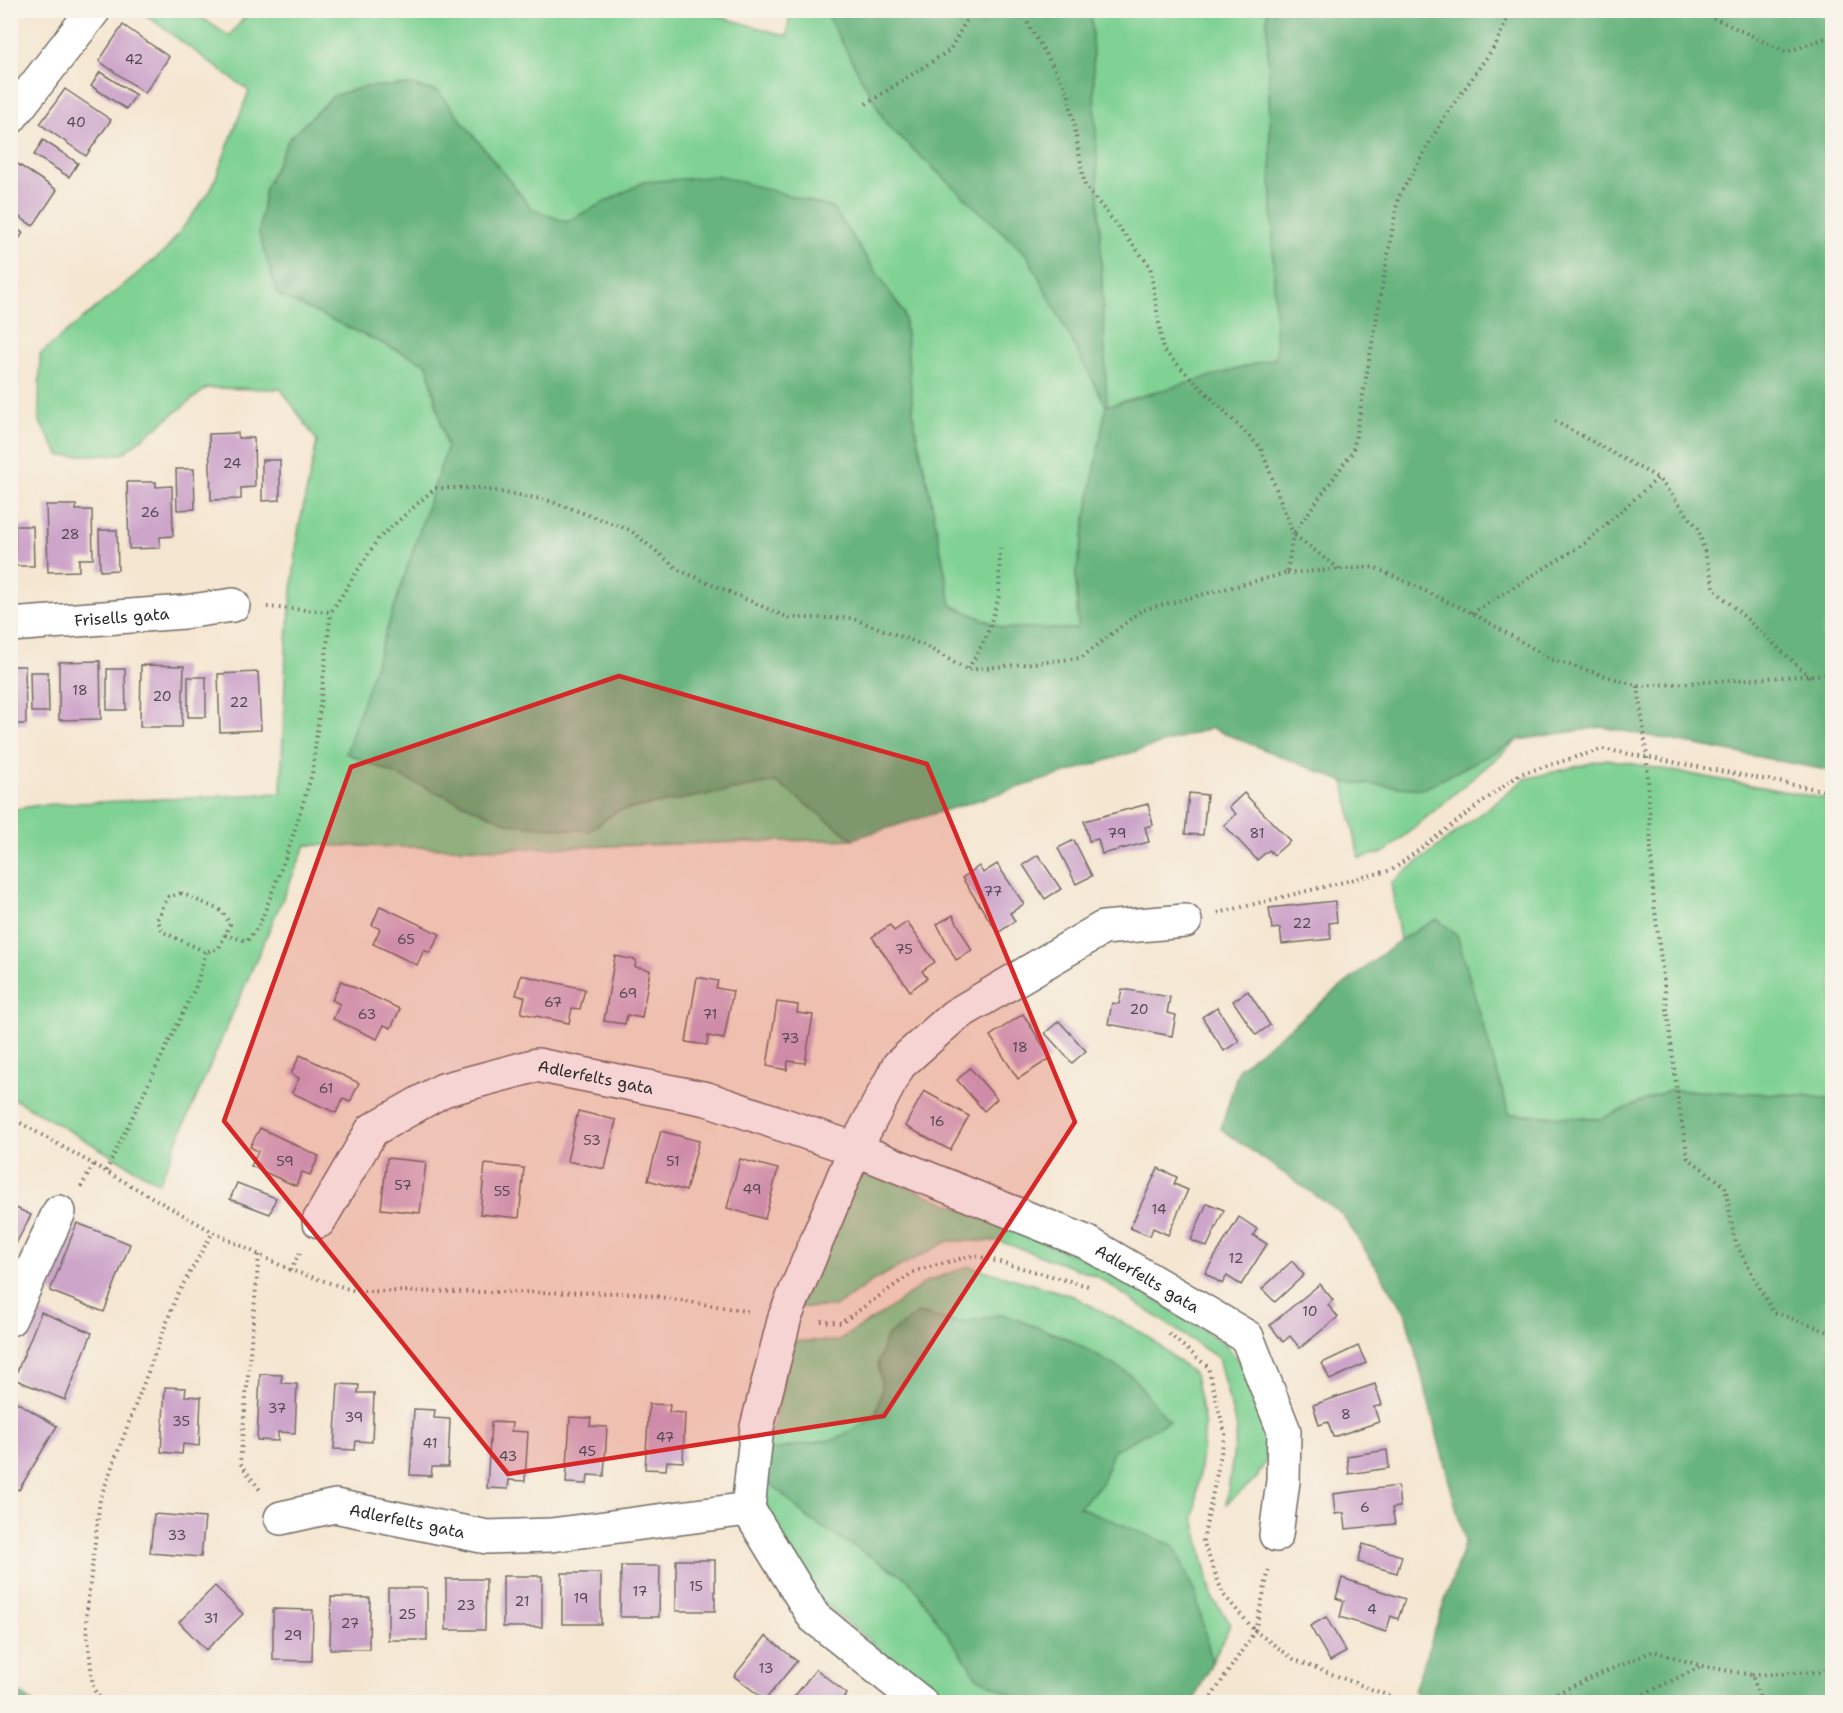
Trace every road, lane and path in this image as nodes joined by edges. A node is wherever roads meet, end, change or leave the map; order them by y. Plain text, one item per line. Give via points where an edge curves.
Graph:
1 (94, 10) edge
2 (972, 10) edge
3 (1020, 10) edge
4 (1511, 10) edge
5 (1697, 10) edge
6 (1833, 36) edge
7 (866, 104) dead end
8 (10, 118) edge
9 (1555, 421) dead end
10 (1658, 478) junction
11 (1293, 534) junction
12 (1000, 545) dead end
13 (1339, 569) junction
14 (1287, 573) junction
15 (233, 604) joint
16 (331, 612) junction
17 (1472, 613) junction
18 (10, 626) edge
19 (967, 670) junction
20 (1833, 674) edge
21 (1810, 676) junction
22 (1638, 686) junction
23 (1647, 757) junction
24 (1833, 792) edge
25 (1185, 921) joint
26 (225, 935) junction
27 (206, 952) junction
28 (855, 1149) junction
29 (106, 1171) dead end
30 (59, 1212) dead end
31 (319, 1221) dead end
32 (213, 1232) dead end
33 (259, 1255) dead end
34 (10, 1319) edge
35 (1833, 1333) edge
36 (748, 1509) junction
37 (281, 1518) joint
38 (1276, 1535) dead end
39 (1702, 1666) junction
40 (1833, 1669) edge
41 (1752, 1676) junction
42 (1557, 1693) junction
43 (102, 1702) edge
44 (920, 1702) edge
45 (1208, 1702) edge
46 (1405, 1702) edge
47 (1549, 1702) edge
48 (1598, 1702) edge
49 (1628, 1702) edge
50 (1761, 1702) edge

1 - 8 street
2 - 7 path via 950,50
3 - 11 path via 1068,92 1086,186 1150,266 1163,350 1261,448
4 - 11 path via 1496,44 1442,121 1398,198 1353,451
5 - 6 path via 1786,52
9 - 10 path
10 - 17 path via 1584,543
10 - 21 path via 1698,528 1715,590
11 - 13 path
11 - 14 path
12 - 19 path via 999,596 986,638
13 - 14 path
13 - 17 path via 1374,567
14 - 19 path via 1142,610 1081,658
15 - 16 path
15 - 18 street, Frisells gata via 184,612
16 - 19 path via 378,539 435,488 478,488 547,500 630,530 678,570 789,618 851,618 924,645
16 - 26 path via 312,774 289,848 260,924 247,941
17 - 22 path via 1553,660
20 - 21 path
21 - 22 path
22 - 23 path
23 - 24 path
23 - 25 path via 1603,749 1520,774 1392,870
23 - 35 path via 1653,894 1688,1158 1725,1186 1735,1242 1773,1312
25 - 28 street via 1103,928 954,1016 899,1065
26 - 27 path via 219,948
26 - 27 path via 230,924 222,911 180,893 168,897 157,919 163,932
27 - 29 path via 196,986
28 - 31 street, Adlerfelts gata via 706,1098 537,1065 442,1090 372,1130
28 - 36 street via 785,1317 757,1427
28 - 38 street, Adlerfelts gata via 1086,1242 1247,1337 1284,1431
30 - 34 street
32 - 43 path via 177,1295 100,1499 86,1617 93,1688
33 - 37 path via 240,1463
36 - 37 street, Adlerfelts gata via 551,1535 487,1537 335,1506
36 - 44 street via 814,1617
39 - 41 path
39 - 42 path via 1653,1652
39 - 49 path
40 - 41 path
41 - 50 path
42 - 47 path
42 - 48 path
45 - 46 path via 1255,1631 1294,1660

